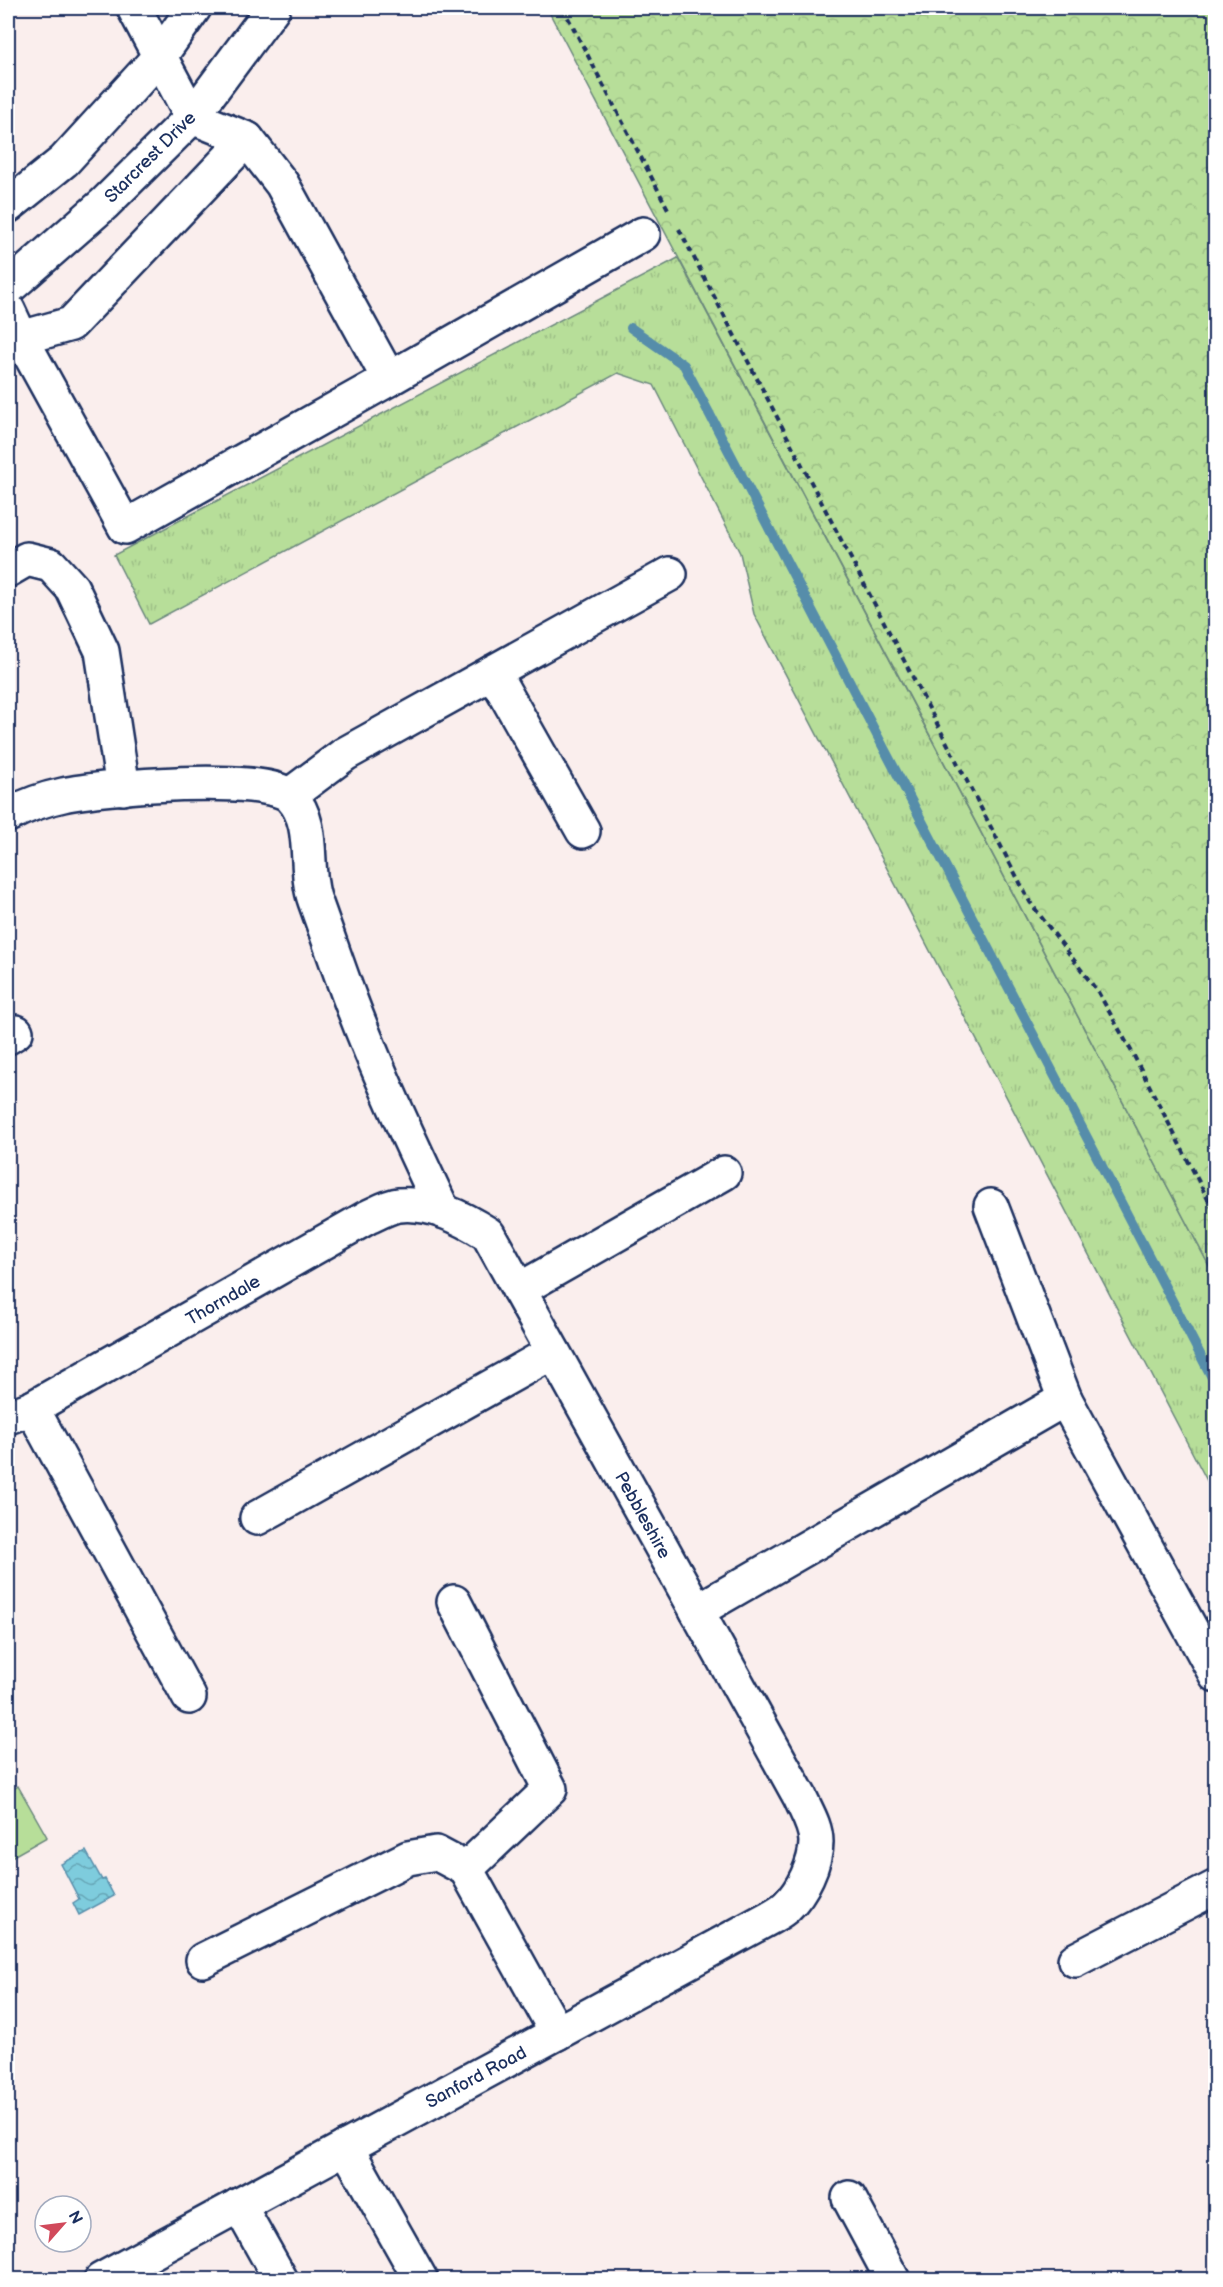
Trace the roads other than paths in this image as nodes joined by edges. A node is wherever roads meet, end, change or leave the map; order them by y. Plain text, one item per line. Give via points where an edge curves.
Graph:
1 (134, 8) edge
2 (194, 8) edge
3 (273, 8) edge
4 (160, 56) junction
5 (192, 117) junction
6 (247, 139) junction
7 (8, 206) edge
8 (643, 234) dead end
9 (8, 288) edge
10 (14, 324) edge
11 (389, 379) junction
12 (8, 570) edge
13 (670, 574) dead end
14 (493, 672) junction
15 (123, 788) junction
16 (290, 795) junction
17 (8, 815) edge
18 (583, 831) dead end
19 (724, 1173) dead end
20 (991, 1206) dead end
21 (443, 1211) junction
22 (519, 1290) junction
23 (553, 1352) junction
24 (1065, 1399) junction
25 (20, 1413) edge
26 (257, 1518) dead end
27 (454, 1602) dead end
28 (697, 1611) junction
29 (1215, 1675) edge
30 (189, 1697) dead end
31 (816, 1842) joint
32 (466, 1869) junction
33 (1215, 1887) edge
34 (203, 1960) dead end
35 (1075, 1960) dead end
36 (557, 2033) junction
37 (346, 2147) junction
38 (849, 2198) dead end
39 (239, 2205) junction
40 (101, 2280) edge
41 (281, 2280) edge
42 (421, 2280) edge
43 (893, 2280) edge

1 - 4 street
2 - 4 street
3 - 5 street, Starcrest Drive
4 - 5 street
4 - 7 street via 64,161
5 - 6 street
5 - 9 street, Starcrest Drive via 104,204
6 - 10 street via 72,324
6 - 11 street via 282,184
8 - 11 street
10 - 11 street via 125,527
12 - 15 street via 27,559 51,565 72,588 102,651
13 - 14 street
14 - 16 street via 345,754
14 - 18 street
15 - 16 street via 230,782 272,788
15 - 17 street via 63,795
16 - 21 street via 301,812 307,838 311,891 350,1000
19 - 22 street
20 - 24 street
21 - 22 street, Pebbleshire via 488,1234
21 - 25 street, Thorndale via 397,1205 368,1217
22 - 23 street, Pebbleshire
23 - 26 street
23 - 28 street, Pebbleshire
24 - 28 street
24 - 29 street
25 - 30 street
27 - 32 street via 550,1789
28 - 31 street, Pebbleshire via 800,1797
31 - 36 street, Sanford Road via 811,1867 787,1906
32 - 34 street via 436,1853 408,1858
32 - 36 street
33 - 35 street
36 - 37 street, Sanford Road
37 - 39 street, Sanford Road
37 - 42 street
38 - 43 street
39 - 40 street, Sanford Road
39 - 41 street

